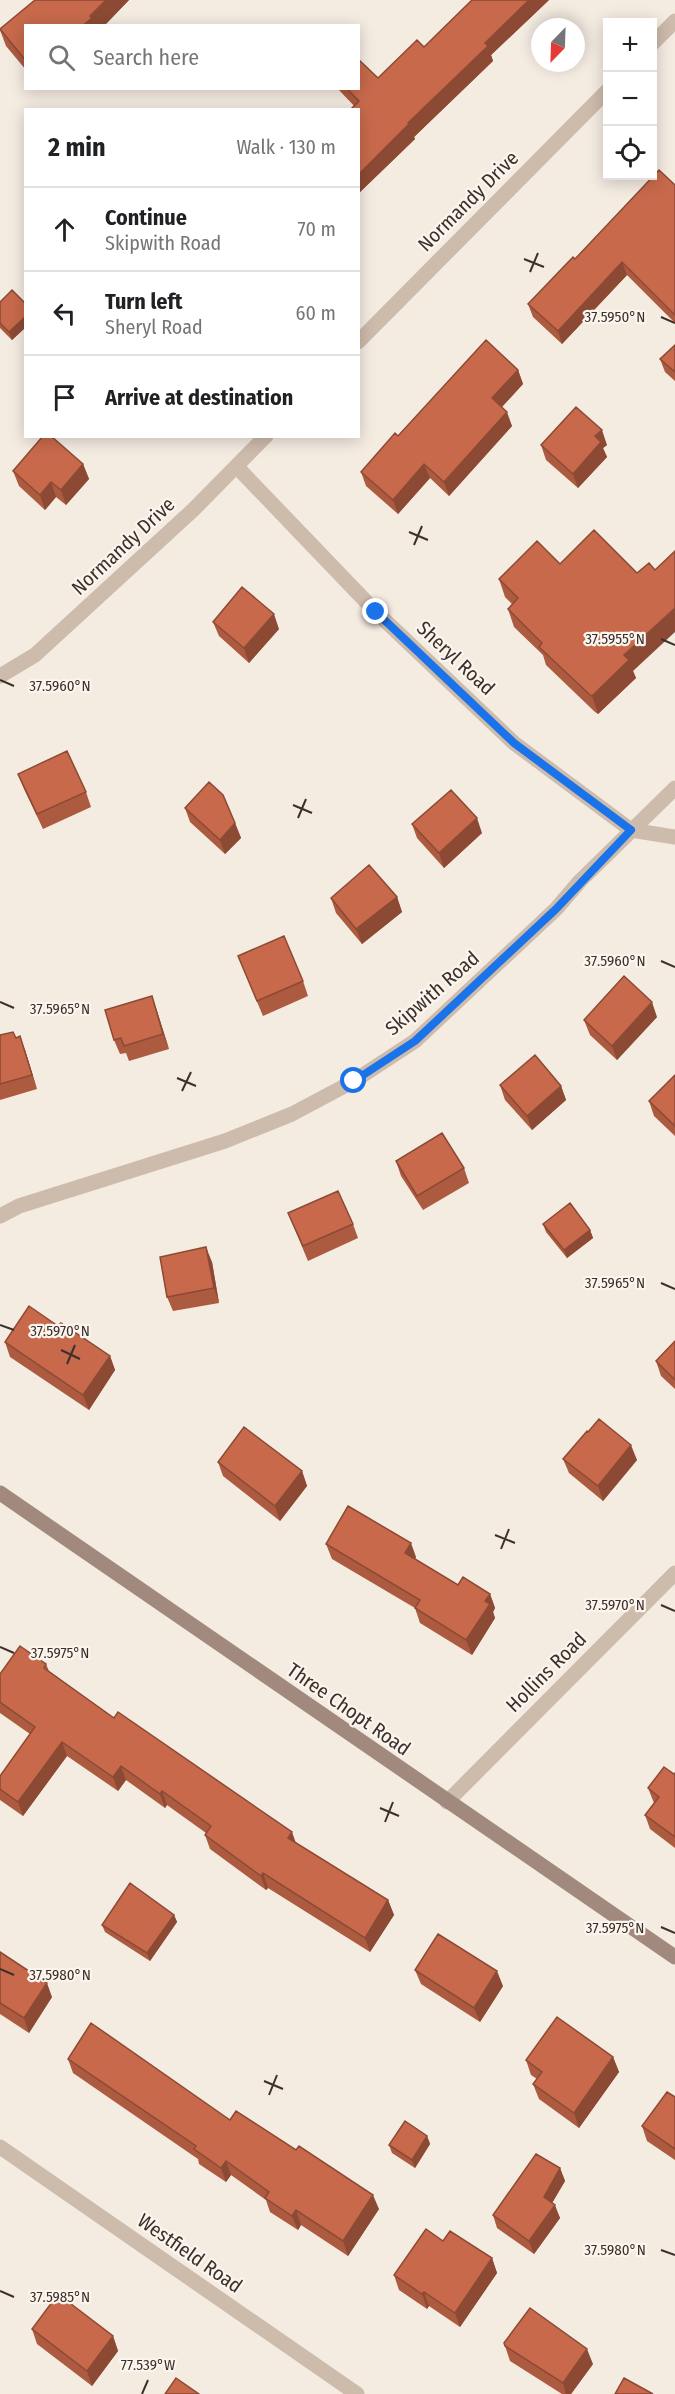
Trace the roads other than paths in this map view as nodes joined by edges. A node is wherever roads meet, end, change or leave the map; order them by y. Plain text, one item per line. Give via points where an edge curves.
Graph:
1 (675, 21) edge
2 (657, 39) edge
3 (603, 95) edge
4 (360, 340) edge
5 (264, 438) edge
6 (237, 467) junction
7 (0, 676) edge
8 (675, 788) edge
9 (631, 830) junction
10 (675, 837) edge
11 (0, 1216) edge
12 (0, 1493) edge
13 (675, 1573) edge
14 (447, 1802) junction
15 (675, 1957) edge
16 (0, 2147) edge
17 (357, 2394) edge

1 - 2 street
3 - 4 street, Normandy Drive
5 - 6 street, Normandy Drive
6 - 7 street, Normandy Drive via 35,655
6 - 9 street, Sheryl Road via 376,612 514,743
8 - 9 street, Skipwith Road
9 - 10 street, Sheryl Road
9 - 11 street, Skipwith Road via 556,909 415,1041 354,1081 292,1114 225,1141 19,1206
12 - 14 main road, Three Chopt Road
13 - 14 street, Hollins Road
14 - 15 main road, Three Chopt Road
16 - 17 street, Westfield Road

